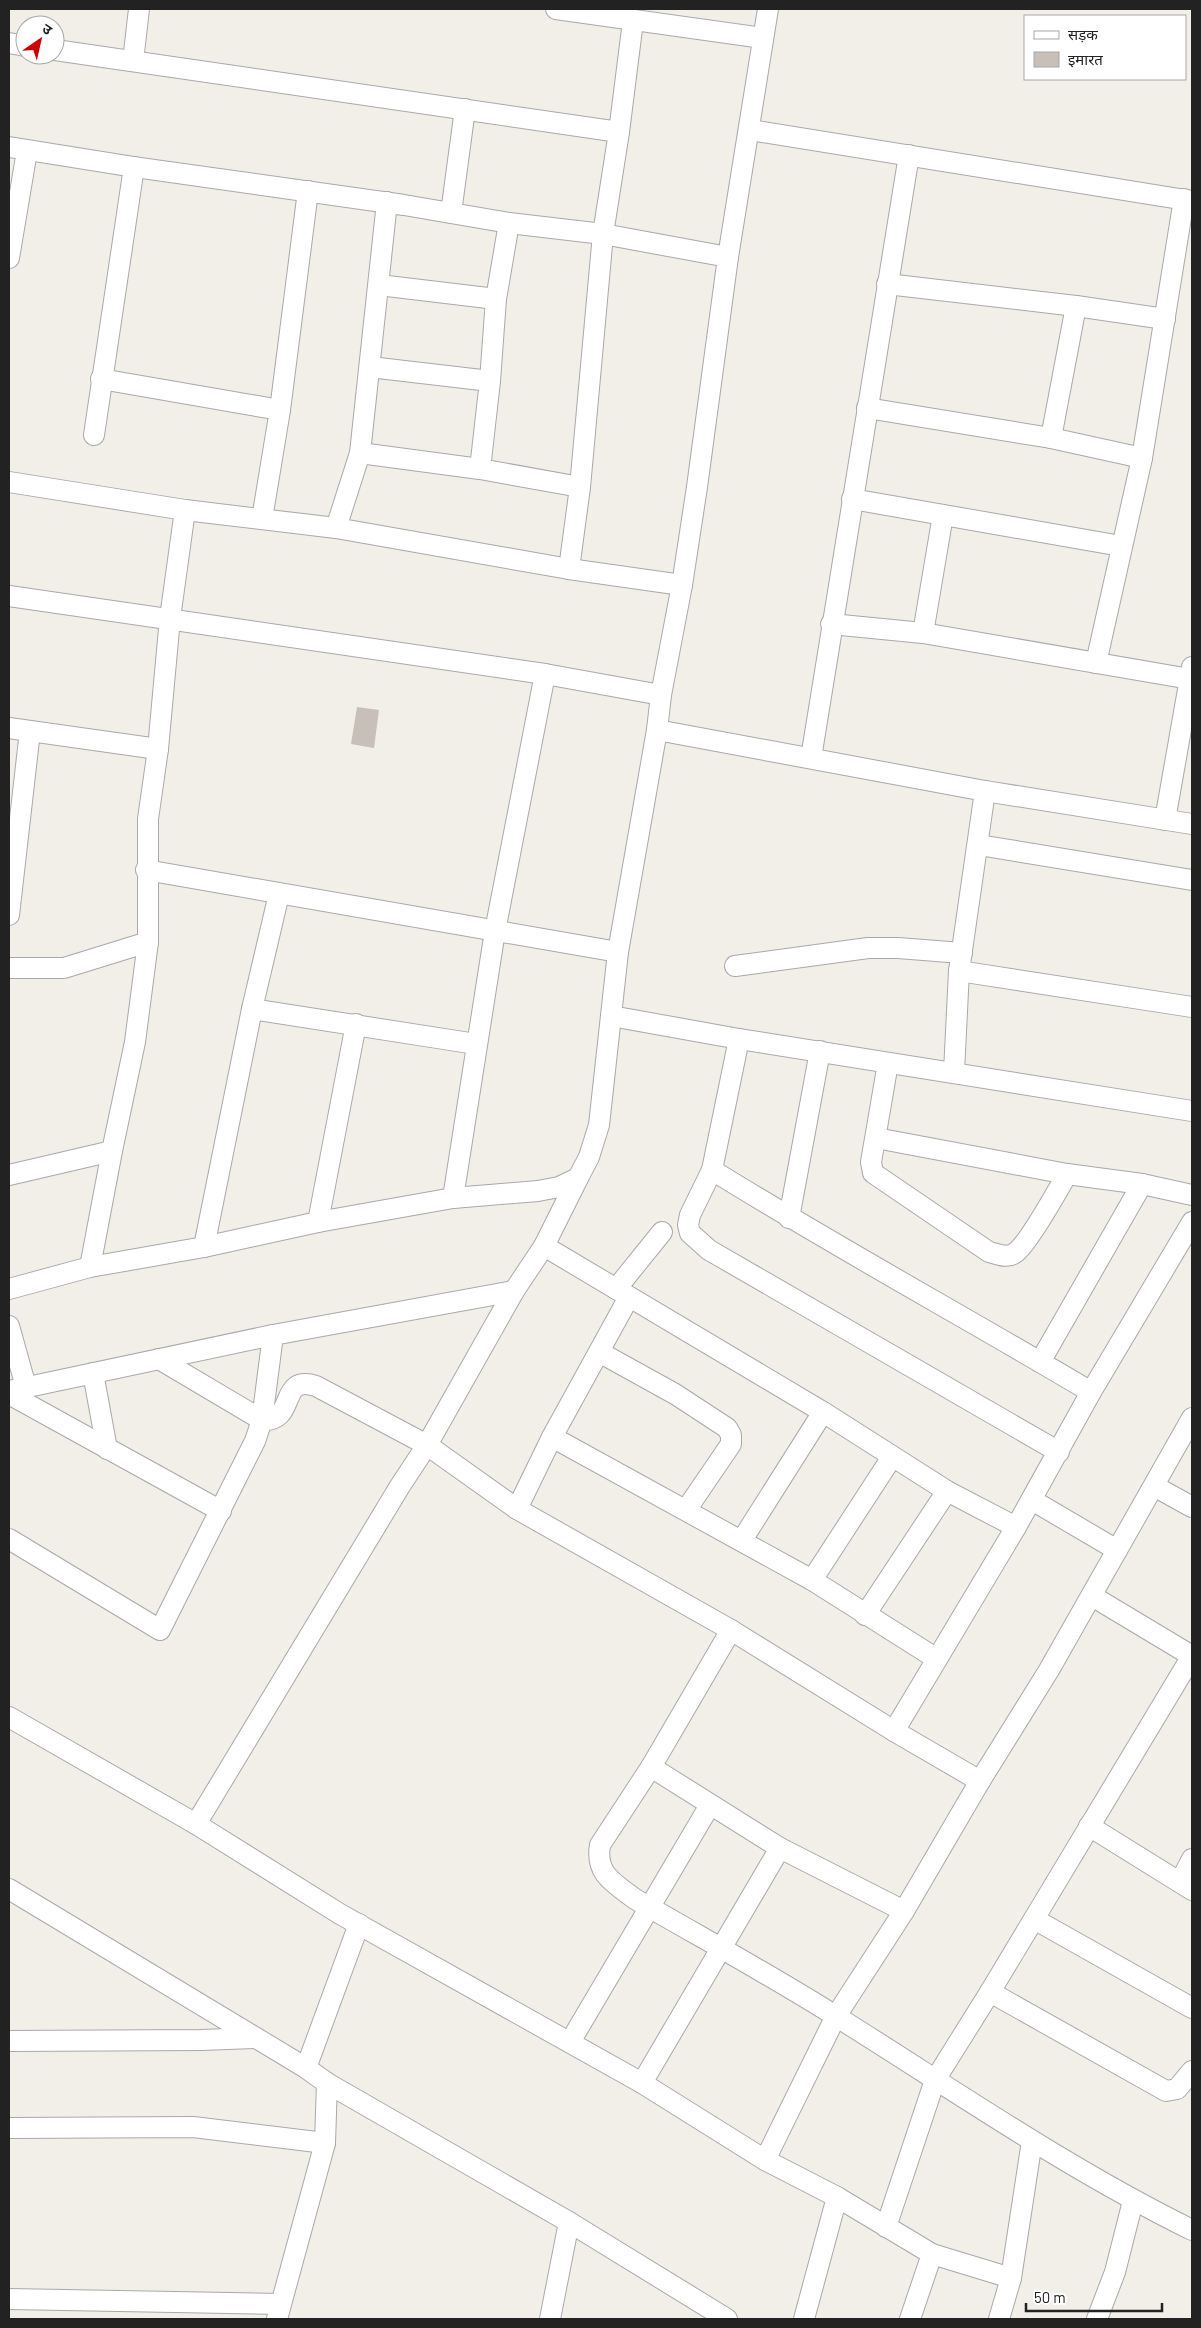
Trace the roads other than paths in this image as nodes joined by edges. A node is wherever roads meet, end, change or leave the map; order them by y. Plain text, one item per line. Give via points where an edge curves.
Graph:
1 (139, 9) edge
2 (556, 9) edge
3 (768, 9) edge
4 (633, 21) junction
5 (763, 38) junction
6 (65, 51) edge
7 (133, 61) junction
8 (465, 109) junction
9 (750, 130) junction
10 (619, 132) junction
11 (18, 149) edge
12 (908, 155) junction
13 (134, 167) junction
14 (308, 191) junction
15 (1188, 200) edge
16 (387, 202) junction
17 (451, 212) junction
18 (509, 223) junction
19 (602, 234) junction
20 (9, 258) edge
21 (728, 258) junction
22 (887, 284) junction
23 (379, 285) junction
24 (496, 299) junction
25 (1076, 306) junction
26 (1165, 319) junction
27 (370, 367) junction
28 (101, 379) junction
29 (490, 381) junction
30 (867, 408) junction
31 (280, 410) junction
32 (94, 435) dead end
33 (1051, 438) junction
34 (360, 452) junction
35 (1142, 458) junction
36 (480, 468) junction
37 (9, 482) edge
38 (580, 488) junction
39 (852, 499) junction
40 (185, 510) junction
41 (943, 515) junction
42 (262, 519) junction
43 (336, 528) junction
44 (1121, 546) junction
45 (569, 569) junction
46 (682, 585) junction
47 (9, 596) edge
48 (170, 618) junction
49 (831, 624) junction
50 (923, 633) junction
51 (1096, 663) junction
52 (1191, 673) edge
53 (545, 674) junction
54 (661, 695) junction
55 (9, 728) edge
56 (657, 730) junction
57 (30, 731) junction
58 (158, 750) junction
59 (811, 758) junction
60 (985, 791) junction
61 (1165, 820) junction
62 (1192, 824) edge
63 (979, 846) junction
64 (146, 870) junction
65 (1192, 880) edge
66 (279, 894) junction
67 (9, 915) edge
68 (495, 931) junction
69 (148, 942) junction
70 (618, 952) junction
71 (960, 962) junction
72 (736, 966) dead end
73 (9, 968) edge
74 (1192, 1007) edge
75 (252, 1009) junction
76 (611, 1016) junction
77 (356, 1024) junction
78 (739, 1039) junction
79 (476, 1044) junction
80 (820, 1051) junction
81 (888, 1063) junction
82 (954, 1072) junction
83 (1192, 1111) edge
84 (876, 1138) junction
85 (112, 1151) junction
86 (712, 1170) junction
87 (1068, 1174) junction
88 (9, 1175) edge
89 (578, 1178) junction
90 (1142, 1184) junction
91 (1192, 1195) edge
92 (453, 1198) junction
93 (789, 1218) junction
94 (318, 1222) junction
95 (1192, 1222) edge
96 (662, 1232) dead end
97 (544, 1246) junction
98 (204, 1247) junction
99 (90, 1267) junction
100 (9, 1289) edge
101 (514, 1291) junction
102 (623, 1293) junction
103 (9, 1326) edge
104 (273, 1335) junction
105 (599, 1352) junction
106 (158, 1359) junction
107 (1040, 1362) junction
108 (93, 1373) junction
109 (14, 1390) edge
110 (1091, 1392) junction
111 (823, 1412) junction
112 (1192, 1418) edge
113 (262, 1420) junction
114 (552, 1437) junction
115 (427, 1445) junction
116 (107, 1449) junction
117 (1059, 1452) junction
118 (892, 1457) junction
119 (1154, 1486) junction
120 (947, 1491) junction
121 (1032, 1500) junction
122 (1192, 1508) edge
123 (517, 1509) junction
124 (686, 1510) junction
125 (221, 1511) junction
126 (1016, 1527) junction
127 (9, 1539) edge
128 (742, 1540) junction
129 (1117, 1550) junction
130 (812, 1580) junction
131 (1092, 1596) junction
132 (865, 1615) junction
133 (732, 1630) junction
134 (1192, 1656) edge
135 (937, 1659) junction
136 (9, 1717) edge
137 (894, 1731) junction
138 (651, 1767) junction
139 (980, 1781) junction
140 (710, 1805) junction
141 (196, 1824) junction
142 (1089, 1826) junction
143 (780, 1848) junction
144 (1192, 1859) edge
145 (1186, 1886) edge
146 (9, 1889) edge
147 (648, 1906) junction
148 (904, 1911) junction
149 (1034, 1919) junction
150 (359, 1924) junction
151 (721, 1948) junction
152 (990, 1992) junction
153 (1192, 2008) edge
154 (836, 2016) junction
155 (254, 2038) junction
156 (9, 2041) edge
157 (570, 2042) junction
158 (306, 2068) junction
159 (1192, 2071) edge
160 (935, 2080) junction
161 (642, 2082) junction
162 (327, 2083) junction
163 (9, 2128) edge
164 (1032, 2142) junction
165 (324, 2143) junction
166 (765, 2160) junction
167 (837, 2197) junction
168 (1133, 2201) junction
169 (569, 2222) junction
170 (886, 2227) junction
171 (1192, 2229) edge
172 (932, 2254) junction
173 (1011, 2278) junction
174 (9, 2299) edge
175 (278, 2312) edge
176 (550, 2319) edge
177 (726, 2319) edge
178 (804, 2319) edge
179 (910, 2319) edge
180 (999, 2319) edge
181 (1097, 2319) edge

1 - 7 street
2 - 4 street
3 - 5 street
4 - 5 street
4 - 10 street
5 - 9 street
6 - 7 street
7 - 8 street
8 - 10 street
8 - 17 street
9 - 12 street
9 - 21 street
10 - 19 street
11 - 13 street
11 - 20 street
12 - 15 street
12 - 22 street
13 - 14 street
13 - 28 street
14 - 16 street
14 - 31 street
15 - 26 street
16 - 17 street
16 - 23 street
17 - 18 street
18 - 19 street
18 - 24 street
19 - 21 street
19 - 38 street
21 - 46 street
22 - 25 street
22 - 30 street
23 - 24 street
23 - 27 street
24 - 29 street
25 - 26 street
25 - 33 street
26 - 35 street
27 - 29 street
27 - 34 street
28 - 31 street
28 - 32 street
29 - 36 street
30 - 33 street
30 - 39 street
31 - 42 street
33 - 35 street
34 - 36 street
34 - 43 street
35 - 44 street
36 - 38 street
37 - 40 street
38 - 45 street
39 - 41 street
39 - 49 street
40 - 42 street
40 - 48 street
41 - 44 street
41 - 50 street
42 - 43 street
43 - 45 street
44 - 51 street
45 - 46 street
46 - 54 street
47 - 48 street
48 - 53 street
48 - 58 street
49 - 50 street
49 - 59 street
50 - 51 street
51 - 52 street
52 - 61 street
53 - 54 street
53 - 68 street
54 - 56 street
55 - 57 street
56 - 59 street
56 - 70 street
57 - 58 street
57 - 67 street
58 - 64 street via 148,819
59 - 60 street
60 - 61 street
60 - 63 street
61 - 62 street
63 - 65 street
63 - 71 street
64 - 66 street
64 - 69 street
66 - 68 street
66 - 75 street
68 - 70 street
68 - 79 street
69 - 73 street via 64,968
69 - 85 street via 135,1042
70 - 76 street
71 - 72 street via 898,948 868,948
71 - 74 street
71 - 82 street
75 - 77 street
75 - 98 street
76 - 78 street
76 - 89 street via 599,1125
77 - 79 street
77 - 94 street
78 - 80 street
78 - 86 street
79 - 92 street
80 - 81 street
80 - 93 street
81 - 82 street
81 - 84 street
82 - 83 street
84 - 87 street
84 - 87 street via 871,1162 873,1173 989,1252 1005,1256 1015,1253 1026,1240
85 - 88 street
85 - 99 street
86 - 93 street
86 - 117 street via 688,1225 690,1233 709,1250
87 - 90 street
89 - 92 street via 559,1187 538,1191
89 - 97 street
90 - 91 street
90 - 107 street
92 - 94 street
93 - 107 street
94 - 98 street
95 - 110 street
96 - 102 street
97 - 101 street
97 - 102 street
98 - 99 street
99 - 100 street
101 - 104 street
101 - 115 street
102 - 105 street
102 - 111 street
103 - 109 street
104 - 106 street
104 - 113 street
105 - 114 street
105 - 124 street via 728,1428 730,1444
106 - 108 street
106 - 113 street
107 - 110 street
108 - 109 street
108 - 116 street
109 - 116 street
110 - 117 street
111 - 118 street
111 - 128 street
112 - 119 street
113 - 115 street via 279,1416 292,1390 305,1382
113 - 125 street
114 - 123 street
114 - 124 street
115 - 123 street
115 - 141 street
116 - 125 street
117 - 121 street
118 - 120 street
118 - 130 street
119 - 122 street
119 - 129 street
120 - 126 street
120 - 132 street
121 - 126 street
121 - 129 street
123 - 133 street
124 - 128 street
125 - 127 street via 160,1630
126 - 135 street
128 - 130 street
129 - 131 street
130 - 132 street
131 - 134 street
131 - 139 street
132 - 135 street
133 - 137 street
133 - 138 street
134 - 142 street
135 - 137 street
136 - 141 street
137 - 139 street
138 - 140 street
138 - 147 street via 600,1845 598,1859 602,1870 617,1885
139 - 148 street
140 - 143 street
140 - 147 street
141 - 150 street
142 - 145 street
142 - 149 street
143 - 148 street
143 - 151 street
144 - 145 street
146 - 155 street
147 - 151 street
147 - 157 street
148 - 154 street
149 - 152 street
149 - 153 street
150 - 157 street
150 - 158 street
151 - 154 street
151 - 161 street
152 - 159 street via 1166,2091 1177,2089
152 - 160 street
154 - 160 street
154 - 166 street
155 - 156 street
155 - 158 street
157 - 161 street
158 - 162 street
160 - 164 street
160 - 170 street
161 - 166 street
162 - 165 street
162 - 169 street
163 - 165 street via 193,2127
164 - 168 street
164 - 173 street
165 - 175 street
166 - 167 street
167 - 170 street
167 - 178 street
168 - 171 street
168 - 181 street via 1114,2272
169 - 176 street
169 - 177 street
170 - 172 street
172 - 173 street
172 - 179 street
173 - 180 street
174 - 175 street

